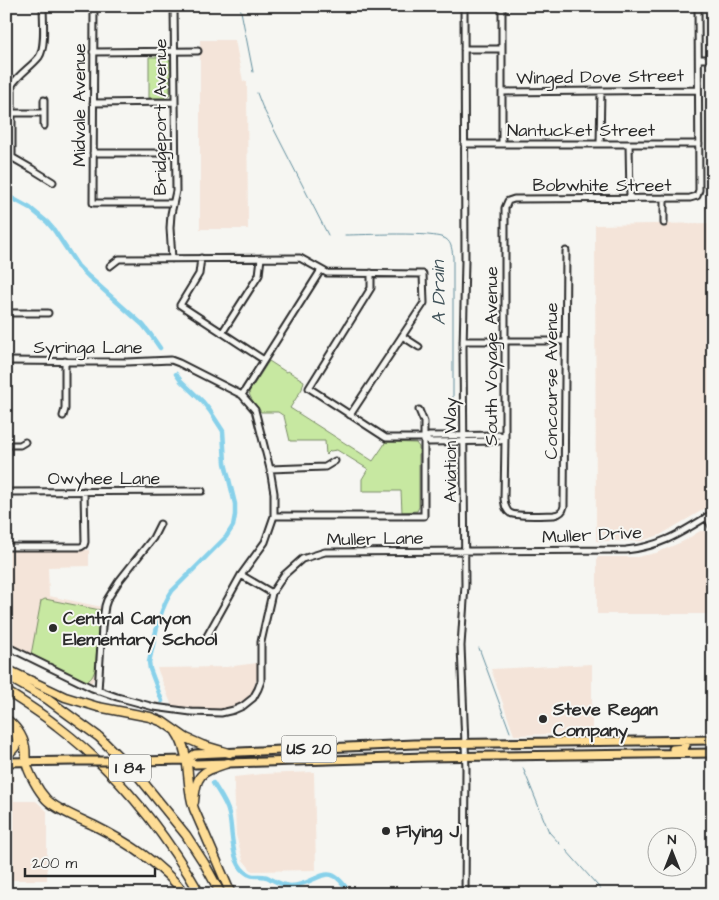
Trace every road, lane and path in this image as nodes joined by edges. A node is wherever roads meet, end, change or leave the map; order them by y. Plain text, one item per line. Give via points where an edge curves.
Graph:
1 (42, 6) edge
2 (94, 6) edge
3 (174, 6) edge
4 (464, 6) edge
5 (503, 6) edge
6 (698, 6) edge
7 (464, 49) junction
8 (502, 49) junction
9 (174, 51) junction
10 (198, 51) dead end
11 (93, 52) junction
12 (699, 59) junction
13 (713, 59) edge
14 (698, 90) junction
15 (601, 91) junction
16 (502, 92) junction
17 (44, 100) dead end
18 (175, 102) junction
19 (93, 103) junction
20 (12, 113) junction
21 (44, 113) junction
22 (44, 126) dead end
23 (464, 144) junction
24 (502, 144) junction
25 (600, 144) junction
26 (629, 144) junction
27 (698, 144) junction
28 (176, 153) junction
29 (93, 154) junction
30 (9, 155) edge
31 (53, 182) dead end
32 (630, 198) junction
33 (664, 198) junction
34 (508, 201) joint
35 (173, 203) junction
36 (664, 223) dead end
37 (566, 251) dead end
38 (201, 258) junction
39 (261, 258) junction
40 (172, 259) junction
41 (110, 266) dead end
42 (321, 270) junction
43 (372, 274) junction
44 (6, 313) edge
45 (48, 313) dead end
46 (222, 333) junction
47 (402, 336) junction
48 (463, 341) junction
49 (504, 341) junction
50 (565, 341) junction
51 (419, 347) dead end
52 (264, 360) junction
53 (6, 361) edge
54 (65, 361) junction
55 (242, 395) junction
56 (419, 410) dead end
57 (350, 415) junction
58 (63, 416) dead end
59 (425, 438) junction
60 (464, 438) junction
61 (505, 439) junction
62 (25, 442) dead end
63 (6, 445) edge
64 (336, 462) dead end
65 (270, 469) junction
66 (84, 491) junction
67 (202, 491) dead end
68 (6, 492) edge
69 (507, 510) joint
70 (713, 513) edge
71 (274, 516) junction
72 (706, 517) junction
73 (160, 524) dead end
74 (713, 528) edge
75 (6, 547) edge
76 (465, 552) junction
77 (241, 575) junction
78 (272, 593) junction
79 (206, 638) dead end
80 (6, 646) edge
81 (6, 668) edge
82 (6, 676) edge
83 (6, 691) edge
84 (98, 691) junction
85 (6, 720) edge
86 (175, 730) junction
87 (686, 740) junction
88 (713, 740) edge
89 (465, 744) junction
90 (374, 746) junction
91 (229, 753) junction
92 (713, 753) edge
93 (603, 755) junction
94 (6, 756) edge
95 (465, 757) junction
96 (186, 760) junction
97 (311, 761) junction
98 (6, 762) edge
99 (26, 762) junction
100 (228, 763) junction
101 (194, 809) junction
102 (185, 894) edge
103 (200, 894) edge
104 (220, 894) edge
105 (231, 894) edge
106 (465, 894) edge

1 - 20 street via 43,47 40,56 12,85
2 - 11 street, Midvale Avenue
3 - 9 street, Bridgeport Avenue
4 - 7 street, Aviation Way
5 - 8 street
6 - 12 street
7 - 8 street
7 - 23 street, Aviation Way
8 - 16 street
9 - 10 street
9 - 11 street
9 - 18 street, Bridgeport Avenue
11 - 19 street, Midvale Avenue
12 - 13 street
12 - 14 street
14 - 15 street, Winged Dove Street
14 - 27 street
15 - 16 street, Winged Dove Street
15 - 25 street
16 - 24 street
17 - 21 street
18 - 19 street
18 - 28 street, Bridgeport Avenue
19 - 29 street, Midvale Avenue
20 - 21 street
20 - 30 street
21 - 22 street
23 - 24 street, Nantucket Street
23 - 48 street, Aviation Way
24 - 25 street, Nantucket Street
25 - 26 street, Nantucket Street
26 - 27 street, Nantucket Street
26 - 32 street
27 - 33 street, Bobwhite Street via 697,196
28 - 29 street
28 - 35 street, Bridgeport Avenue
29 - 35 street, Midvale Avenue via 93,203
30 - 31 street
32 - 33 street, Bobwhite Street
32 - 34 street, Bobwhite Street
33 - 36 street
34 - 49 street, South Voyage Avenue via 505,208
35 - 40 street, Bridgeport Avenue via 170,228
37 - 50 street, Concourse Avenue
38 - 39 street
38 - 40 street
38 - 46 street via 199,274 180,305
39 - 42 street via 300,258
39 - 46 street via 259,275
40 - 41 street via 119,259
42 - 43 street via 327,273
42 - 52 street
43 - 47 street via 423,274 424,303
43 - 57 street via 371,288 308,388
44 - 45 street
46 - 52 street
47 - 51 street
47 - 57 street
48 - 49 street
48 - 60 street, Aviation Way
49 - 50 street
49 - 61 street, South Voyage Avenue
50 - 69 street, Concourse Avenue via 563,510 559,514 546,515 513,515
52 - 55 street
53 - 54 street, Syringa Lane
54 - 55 street, Syringa Lane via 171,360
54 - 58 street
55 - 65 street via 255,410
56 - 59 street
57 - 59 street via 386,438
59 - 60 street
59 - 71 street via 424,516
60 - 61 street via 500,435
60 - 76 street, Aviation Way
61 - 69 street, South Voyage Avenue via 504,499
62 - 63 street
64 - 65 street via 325,467
65 - 71 street
66 - 67 street, Owyhee Lane
66 - 68 street, Owyhee Lane
66 - 75 street via 84,545
70 - 72 street, Muller Drive
71 - 77 street via 265,542
72 - 74 street
72 - 76 street, Muller Drive via 678,535 643,548
73 - 84 street via 107,600 103,614
76 - 78 street, Muller Lane via 325,552 302,559 284,575
76 - 89 street, Aviation Way via 462,656
77 - 78 street
77 - 79 street
78 - 84 street, Muller Lane via 261,642 261,681 253,698 243,706 221,713 191,712
80 - 84 street, Muller Lane
81 - 86 highway, US 20 via 65,697 150,717
82 - 104 highway, I 84 via 47,699 99,737 139,777 186,835
83 - 103 highway, I 84 via 56,725 110,773 156,825
85 - 94 highway via 18,741
85 - 99 highway via 12,722 25,744
86 - 91 highway, US 20 via 202,745
86 - 96 highway via 186,752
87 - 88 main road, US 20
87 - 89 main road, US 20
87 - 93 main road via 681,749
89 - 90 main road, US 20
89 - 95 street, Aviation Way
90 - 91 main road, US 20
90 - 97 main road via 356,751 314,754
91 - 96 main road, US 20 via 195,754
92 - 93 main road, US 20
93 - 95 main road, US 20
95 - 97 main road, US 20
95 - 106 street, Aviation Way
96 - 99 main road, US 20, bridge
96 - 100 main road, US 20 via 195,764
96 - 101 highway
97 - 100 main road, US 20
98 - 99 main road
99 - 102 highway via 39,791 48,801 136,849
100 - 101 highway via 199,777
101 - 105 highway

